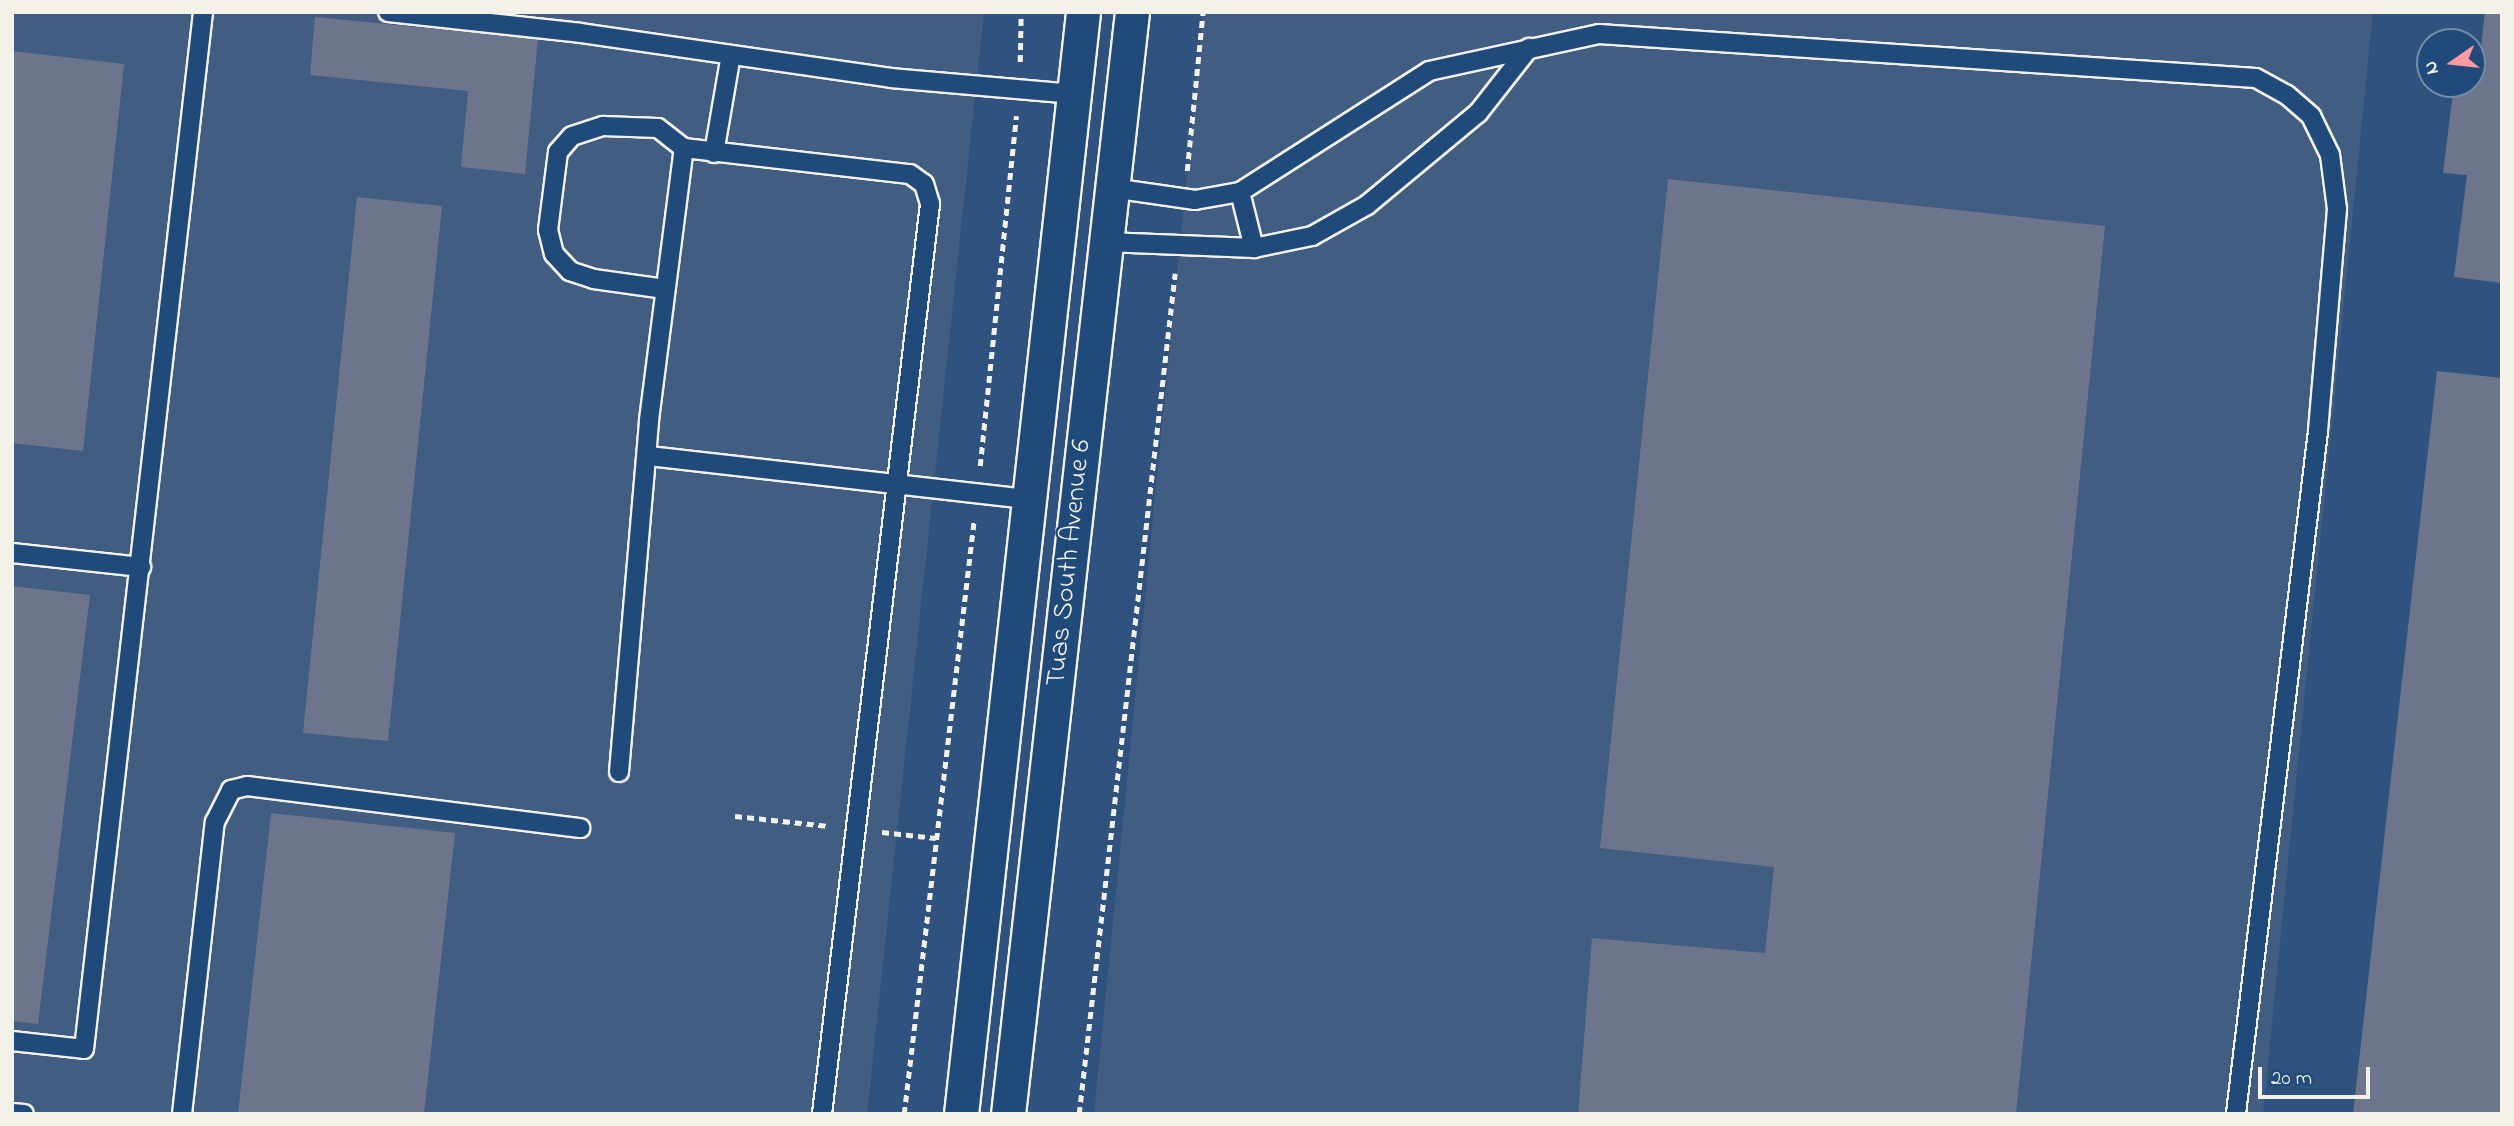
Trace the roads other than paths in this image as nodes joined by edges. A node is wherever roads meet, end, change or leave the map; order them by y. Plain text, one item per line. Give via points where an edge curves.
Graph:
1 (203, 12) edge
2 (388, 12) edge
3 (1083, 12) edge
4 (1132, 12) edge
5 (1529, 48) junction
6 (731, 55) junction
7 (1073, 94) junction
8 (684, 148) junction
9 (714, 153) junction
10 (1112, 188) junction
11 (1240, 192) junction
12 (1106, 242) junction
13 (1254, 248) junction
14 (665, 289) junction
15 (649, 456) junction
16 (894, 482) junction
17 (1029, 499) junction
18 (12, 553) edge
19 (141, 567) junction
20 (619, 772) dead end
21 (580, 828) dead end
22 (12, 1041) edge
23 (12, 1113) edge
24 (24, 1114) edge
25 (182, 1114) edge
26 (822, 1114) edge
27 (961, 1114) edge
28 (1008, 1114) edge
29 (2236, 1114) edge

1 - 19 lane
2 - 6 lane
3 - 7 street, Tuas South Avenue 6
4 - 10 street, Tuas South Avenue 6
5 - 11 lane via 1429,71
5 - 13 lane via 1478,113 1367,205 1312,236
5 - 29 lane via 1600,34 2256,78 2287,95 2311,116 2330,155 2337,209 2318,431
6 - 7 lane via 891,78
6 - 9 lane
7 - 17 street, Tuas South Avenue 6
8 - 9 lane
8 - 14 lane
8 - 14 lane via 658,128 603,126 572,136 558,152 548,230 554,254 569,271 594,279
9 - 16 lane via 910,173 924,184 930,204
10 - 11 lane via 1184,198
10 - 12 street, Tuas South Avenue 6
11 - 13 lane
12 - 13 lane
12 - 28 street, Tuas South Avenue 6
14 - 15 lane
15 - 16 lane
15 - 20 lane
16 - 17 lane
16 - 26 lane
17 - 27 street, Tuas South Avenue 6
18 - 19 lane
19 - 22 lane via 84,1049
21 - 25 lane via 247,786 231,790 215,822
23 - 24 lane

